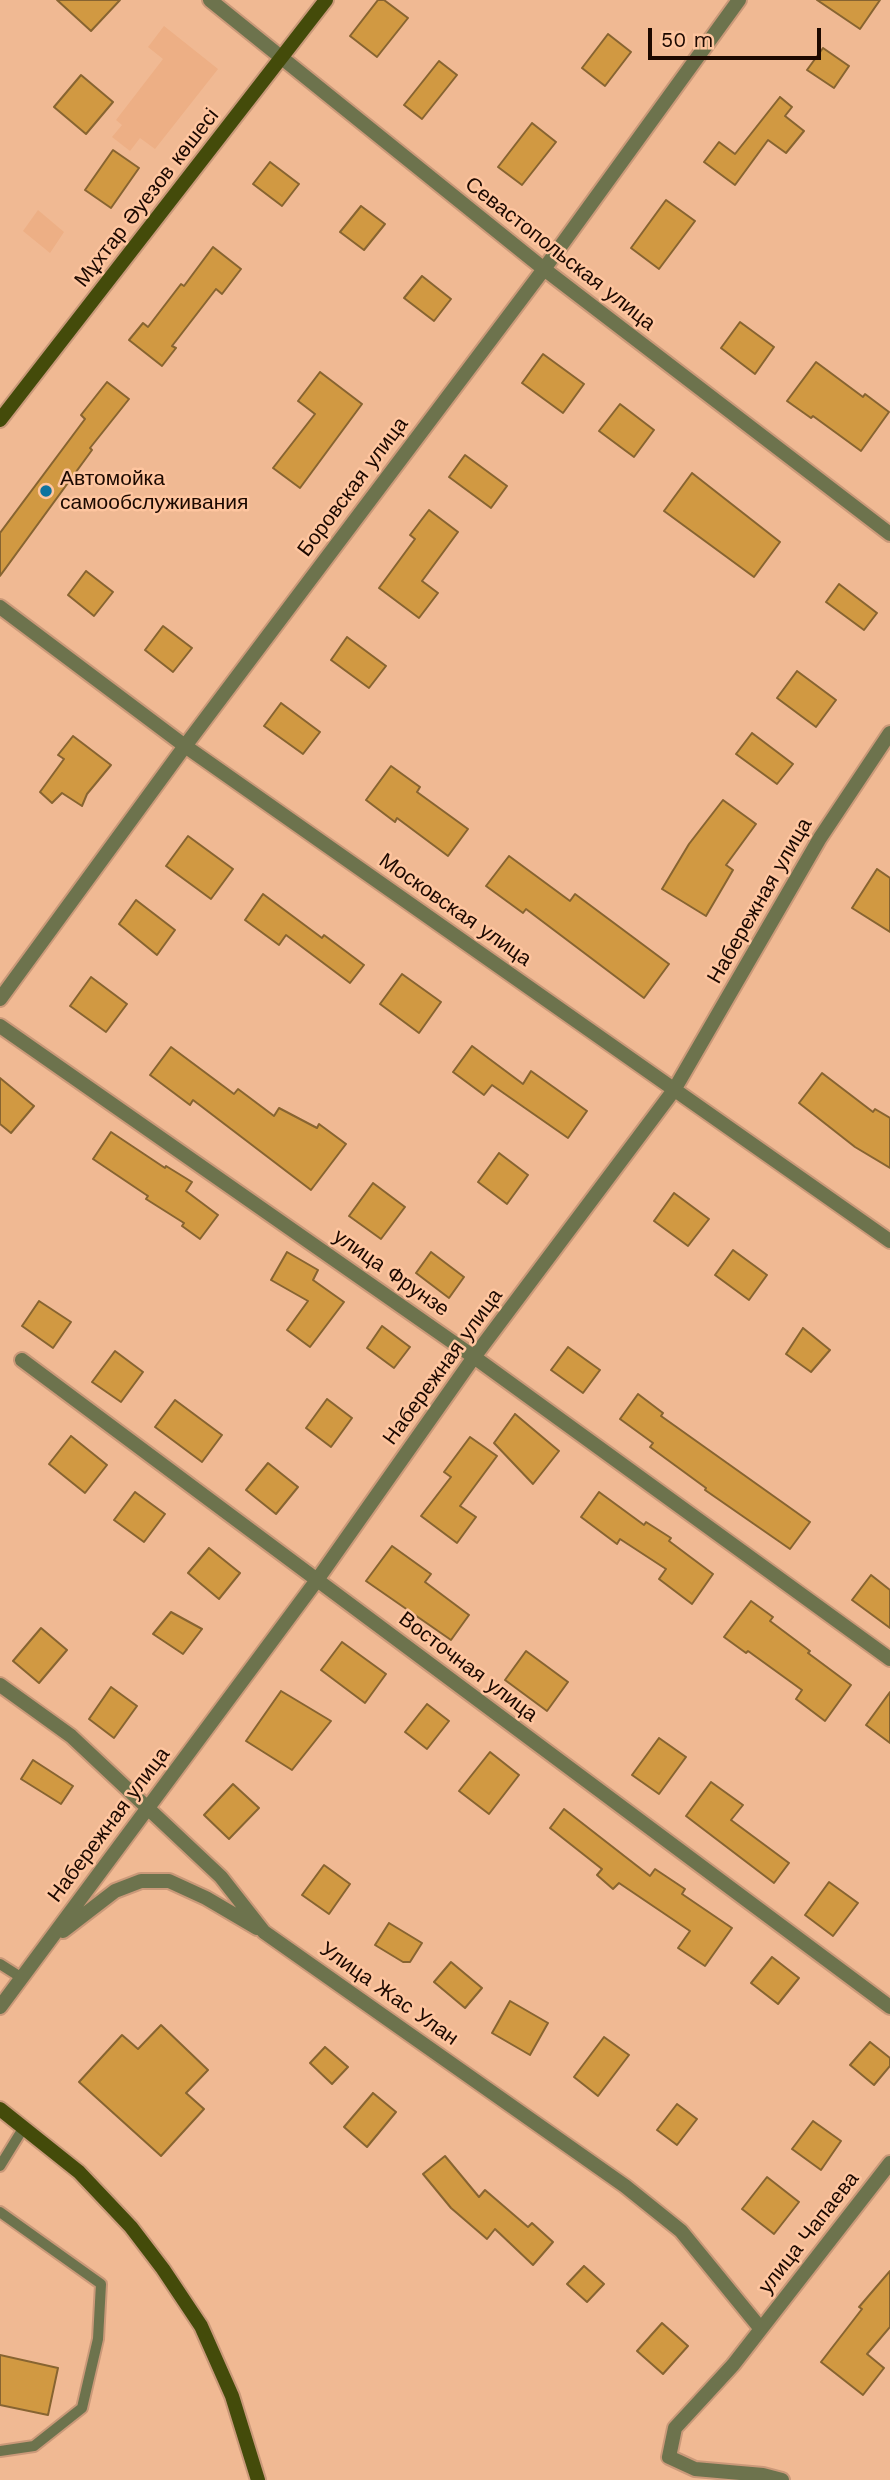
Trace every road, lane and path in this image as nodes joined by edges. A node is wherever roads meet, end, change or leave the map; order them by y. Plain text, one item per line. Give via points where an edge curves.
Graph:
1 (210, 0) edge
2 (326, 0) edge
3 (739, 0) edge
4 (282, 58) junction
5 (544, 269) junction
6 (0, 420) edge
7 (890, 534) edge
8 (0, 607) edge
9 (890, 733) edge
10 (184, 746) junction
11 (0, 999) edge
12 (0, 1026) edge
13 (674, 1090) junction
14 (890, 1241) edge
15 (474, 1357) junction
16 (22, 1360) dead end
17 (317, 1580) junction
18 (890, 1659) edge
19 (0, 1685) edge
20 (148, 1809) junction
21 (264, 1932) junction
22 (47, 1944) junction
23 (0, 1964) edge
24 (22, 1978) junction
25 (0, 2007) edge
26 (890, 2007) edge
27 (0, 2109) edge
28 (24, 2127) junction
29 (890, 2163) edge
30 (0, 2166) edge
31 (0, 2213) edge
32 (761, 2329) junction
33 (0, 2451) edge
34 (258, 2480) edge
35 (782, 2480) edge

1 - 4 street, Севастопольская улица
2 - 4 main road, Мұхтар Әуезов көшесі
3 - 5 street, Боровская улица
4 - 5 street, Севастопольская улица
4 - 6 main road, Мұхтар Әуезов көшесі
5 - 7 street, Севастопольская улица
5 - 10 street, Боровская улица
8 - 10 street, Московская улица
9 - 13 street, Набережная улица via 820,838
10 - 11 street, Боровская улица
10 - 13 street, Московская улица
12 - 15 street, улица Фрунзе
13 - 14 street, Московская улица
13 - 15 street, Набережная улица
15 - 17 street, Набережная улица
15 - 18 street, улица Фрунзе
16 - 17 street, Восточная улица
17 - 20 street, Набережная улица
17 - 26 street, Восточная улица
19 - 20 street, Улица Жас Улан via 71,1736
20 - 21 street, Улица Жас Улан via 221,1877
20 - 22 street, Набережная улица
21 - 22 street via 169,1881 141,1881 115,1891
21 - 32 street, Улица Жас Улан via 625,2186 681,2231
22 - 24 street, Набережная улица
23 - 24 lane
24 - 25 street, Набережная улица
27 - 28 main road
28 - 30 lane
28 - 34 main road via 79,2172 131,2227 201,2326 232,2396
29 - 32 street, улица Чапаева
31 - 33 lane via 101,2284 98,2339 82,2408 34,2445
32 - 35 street, улица Чапаева via 675,2428 669,2458 695,2469

